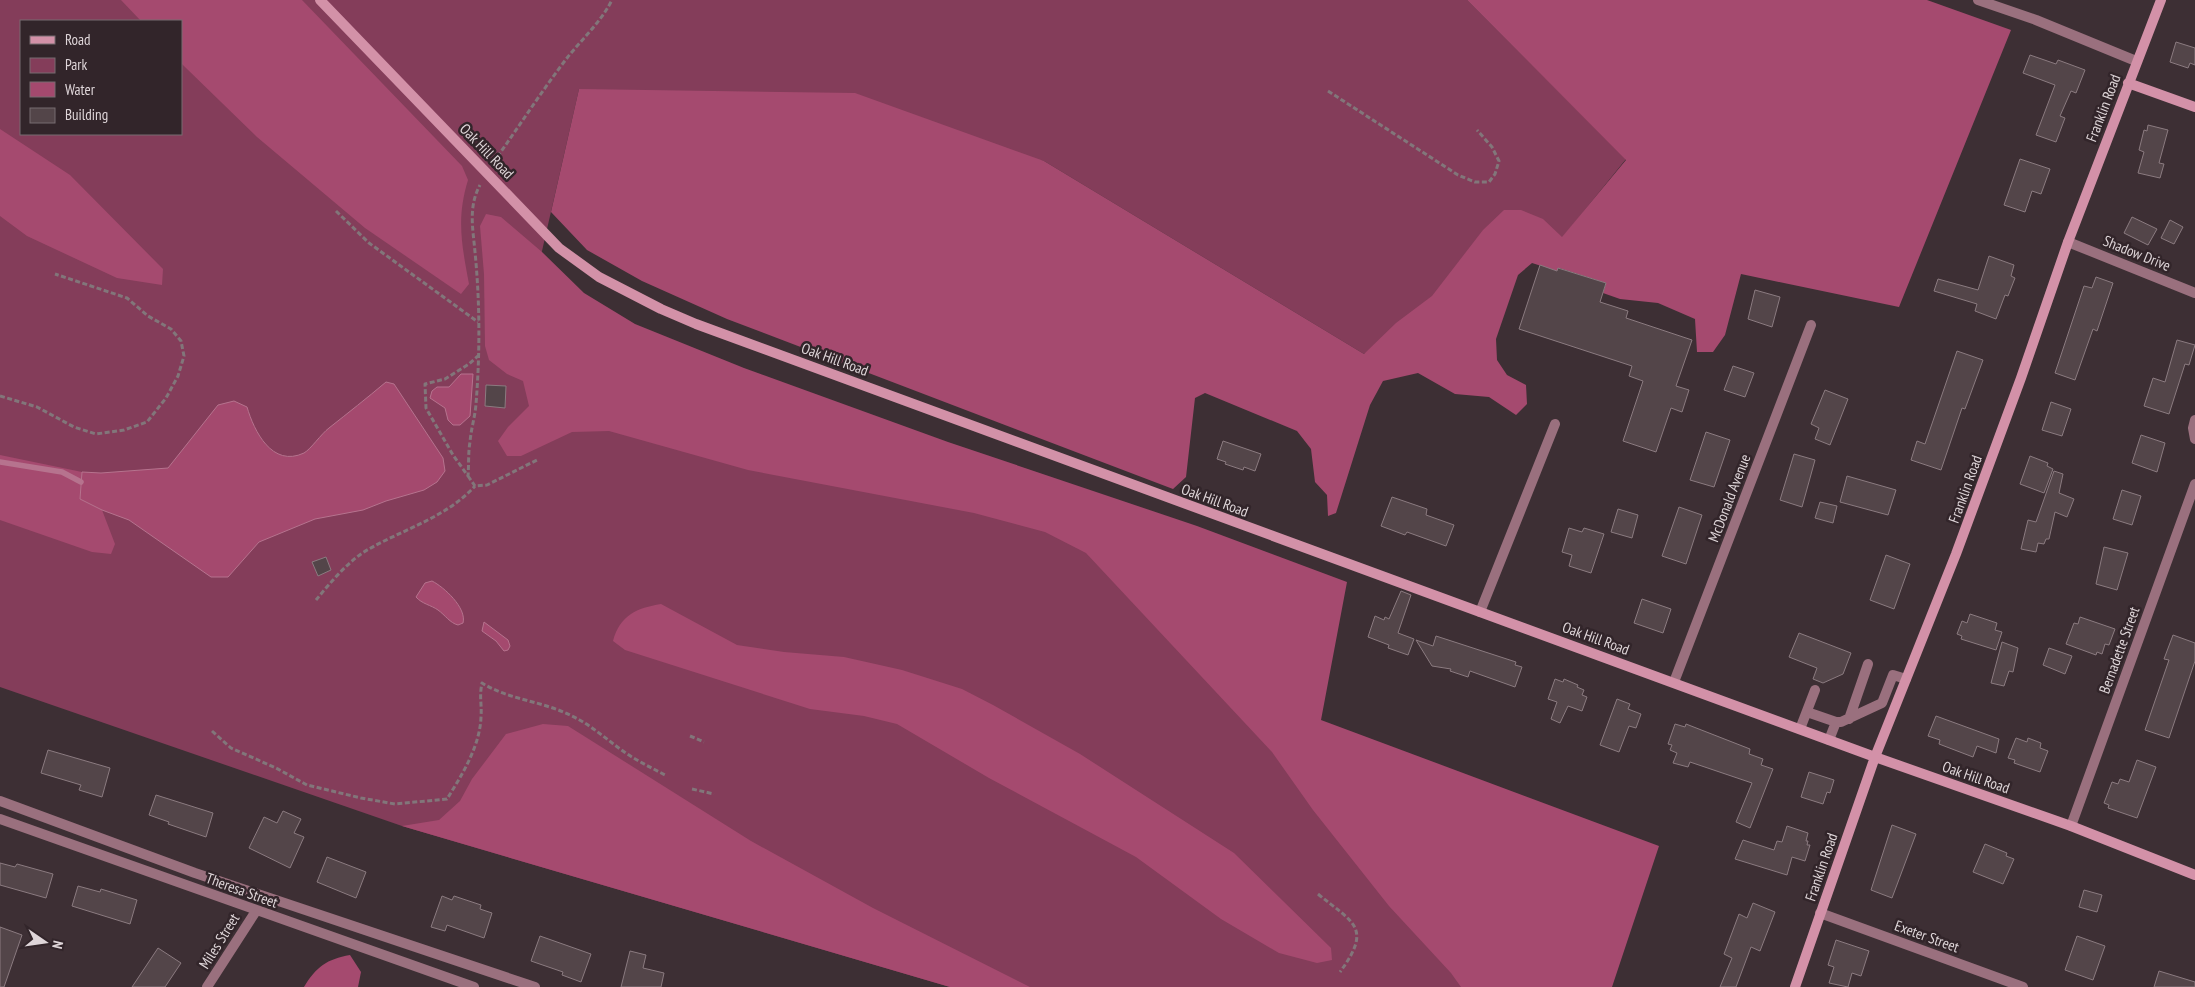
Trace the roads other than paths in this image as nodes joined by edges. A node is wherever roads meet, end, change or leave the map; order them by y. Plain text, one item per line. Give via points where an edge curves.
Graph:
1 (320, 0) edge
2 (1978, 0) edge
3 (2161, 0) edge
4 (2136, 61) junction
5 (2128, 82) junction
6 (2195, 107) edge
7 (2068, 242) junction
8 (2195, 293) edge
9 (1811, 325) dead end
10 (2195, 420) edge
11 (1555, 424) dead end
12 (2195, 439) edge
13 (2195, 484) edge
14 (1480, 612) junction
15 (1868, 664) dead end
16 (1906, 679) junction
17 (1674, 682) junction
18 (1815, 690) dead end
19 (1882, 703) junction
20 (1895, 708) junction
21 (1807, 712) junction
22 (1848, 719) junction
23 (1836, 722) junction
24 (1800, 729) junction
25 (1829, 740) junction
26 (1875, 757) junction
27 (0, 801) edge
28 (0, 819) edge
29 (2071, 826) junction
30 (2195, 875) edge
31 (256, 911) junction
32 (1820, 914) junction
33 (208, 987) edge
34 (474, 987) edge
35 (535, 987) edge
36 (1795, 987) edge
37 (2023, 987) edge

1 - 14 street, Oak Hill Road via 559,248 599,277 696,324
2 - 4 street
3 - 4 street, Franklin Road
4 - 5 street, Franklin Road
5 - 6 street
5 - 7 street, Franklin Road
7 - 8 street, Shadow Drive
7 - 16 street, Franklin Road via 1960,545
9 - 17 street, McDonald Avenue
10 - 12 street via 2192,428
11 - 14 street
13 - 29 street, Bernadette Street
14 - 17 street, Oak Hill Road
15 - 22 street
16 - 19 street via 1893,675
16 - 20 street, Franklin Road
17 - 24 street, Oak Hill Road
18 - 21 street
19 - 20 street
19 - 22 street
20 - 26 street, Franklin Road
21 - 23 street
21 - 24 street
22 - 23 street
23 - 25 street
24 - 25 street, Oak Hill Road
25 - 26 street, Oak Hill Road
26 - 29 street, Oak Hill Road
26 - 32 street, Franklin Road
27 - 35 street via 204,876
28 - 31 street, Theresa Street
29 - 30 street, Oak Hill Road
31 - 33 street, Miles Street
31 - 34 street, Theresa Street
32 - 36 street, Franklin Road
32 - 37 street, Exeter Street

